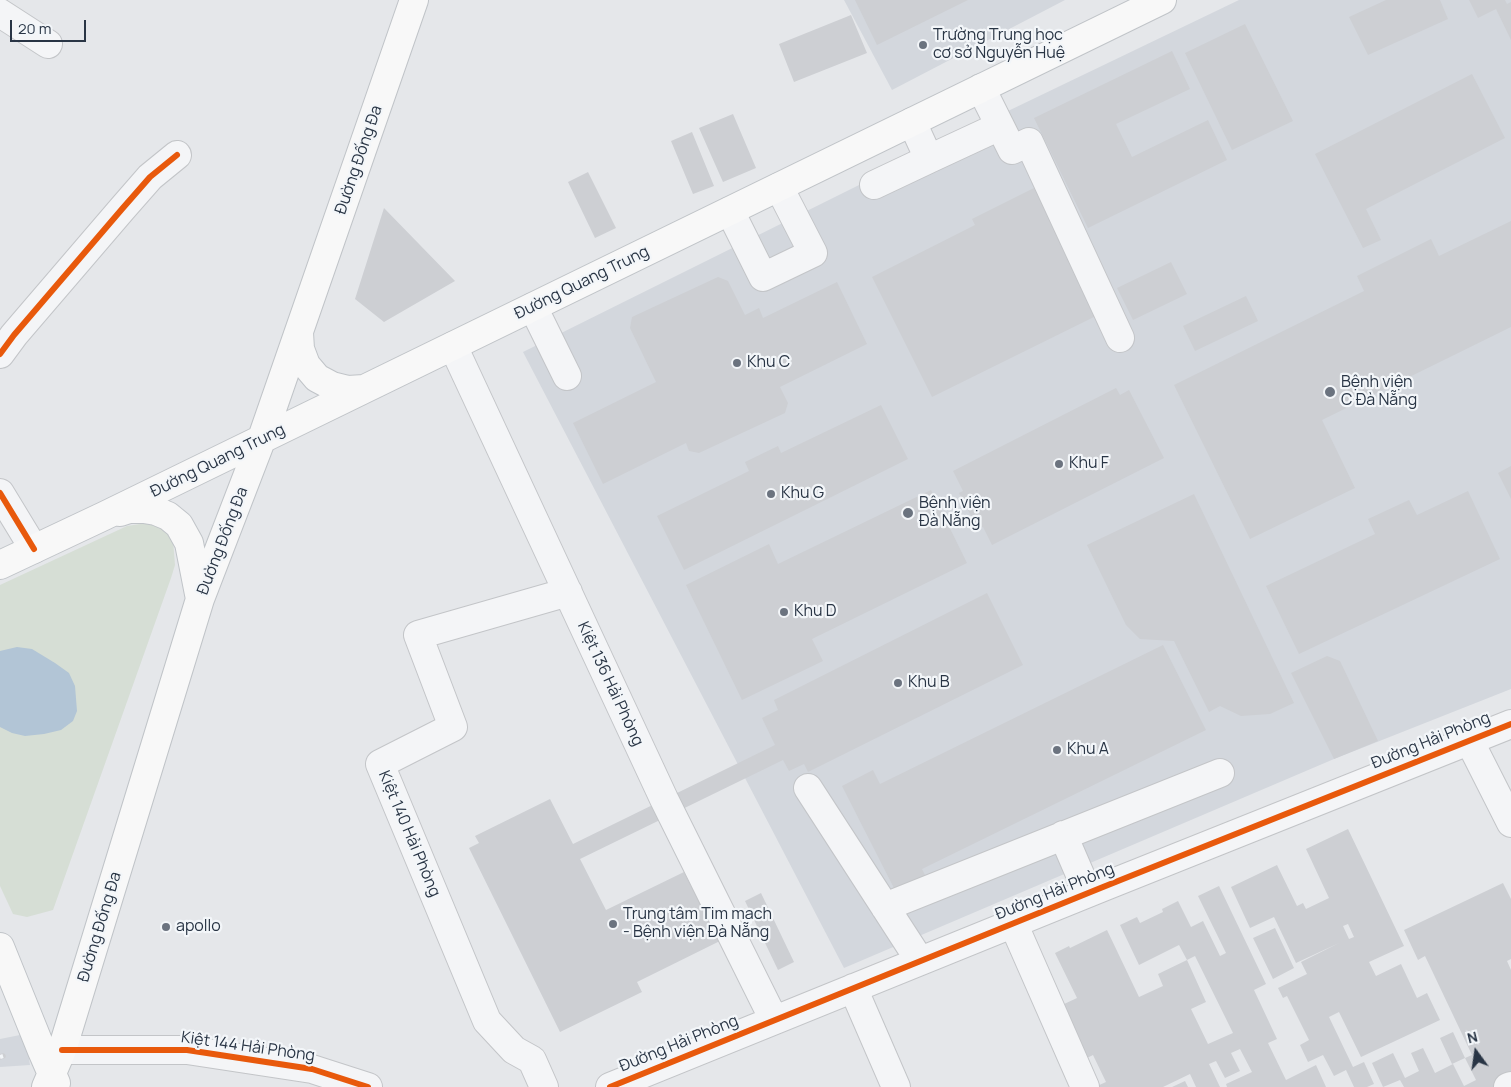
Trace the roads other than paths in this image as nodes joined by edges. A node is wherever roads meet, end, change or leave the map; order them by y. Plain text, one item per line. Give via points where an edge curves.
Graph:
1 (414, 0) edge
2 (1162, 0) edge
3 (0, 12) edge
4 (48, 44) dead end
5 (981, 88) junction
6 (912, 122) junction
7 (1000, 126) junction
8 (177, 155) dead end
9 (929, 159) junction
10 (874, 185) dead end
11 (779, 187) junction
12 (730, 211) junction
13 (533, 307) junction
14 (299, 333) junction
15 (1120, 338) dead end
16 (453, 346) junction
17 (0, 354) edge
18 (567, 376) dead end
19 (364, 389) junction
20 (262, 438) junction
21 (0, 493) edge
22 (104, 516) junction
23 (34, 548) junction
24 (0, 564) edge
25 (568, 592) junction
26 (200, 599) junction
27 (1511, 724) edge
28 (1469, 740) junction
29 (1220, 772) dead end
30 (808, 788) dead end
31 (1511, 823) edge
32 (1064, 835) junction
33 (1088, 893) junction
34 (885, 907) junction
35 (1013, 923) junction
36 (0, 947) edge
37 (920, 961) junction
38 (853, 988) junction
39 (774, 1020) junction
40 (62, 1050) junction
41 (52, 1083) edge
42 (368, 1087) edge
43 (544, 1087) edge
44 (610, 1087) edge
45 (896, 1087) edge
46 (1085, 1087) edge

1 - 14 main road, Đường Đống Đa
2 - 5 main road, Đường Quang Trung
3 - 4 street
5 - 6 main road, Đường Quang Trung
5 - 7 street
6 - 9 street
6 - 11 main road, Đường Quang Trung
7 - 9 street
7 - 15 street via 1012,150 1029,142
8 - 17 street via 150,178 122,209
9 - 10 street
11 - 12 main road, Đường Quang Trung
11 - 12 street via 813,253 764,277
12 - 13 main road, Đường Quang Trung
13 - 16 main road, Đường Quang Trung
13 - 18 street
14 - 19 main road via 306,365 317,378 348,390
14 - 20 main road, Đường Đống Đa
16 - 19 main road, Đường Quang Trung
16 - 25 street, Kiệt 136 Hải Phòng
19 - 20 main road, Đường Quang Trung
20 - 22 main road, Đường Quang Trung
20 - 26 main road, Đường Đống Đa
21 - 23 street
22 - 23 main road, Đường Quang Trung
22 - 26 main road via 129,509 144,509 168,516 179,525 189,543
23 - 24 main road, Đường Quang Trung
25 - 39 street, Kiệt 136 Hải Phòng via 664,799
25 - 43 street, Kiệt 140 Hải Phòng via 418,635 453,727 380,764 487,1020 514,1050 532,1060
26 - 40 main road, Đường Đống Đa
27 - 28 street, Đường Hải Phòng
28 - 31 street
28 - 33 street, Đường Hải Phòng
29 - 32 street
30 - 34 street
32 - 33 street
32 - 34 street
33 - 35 street, Đường Hải Phòng
34 - 37 street
35 - 37 street, Đường Hải Phòng
35 - 46 street, Đường Hải Phòng
36 - 41 main road
37 - 38 street, Đường Hải Phòng
38 - 39 street, Đường Hải Phòng
38 - 45 street
39 - 44 street, Đường Hải Phòng
40 - 41 main road, Đường Đống Đa
40 - 42 street, Kiệt 144 Hải Phòng via 187,1050 312,1069

